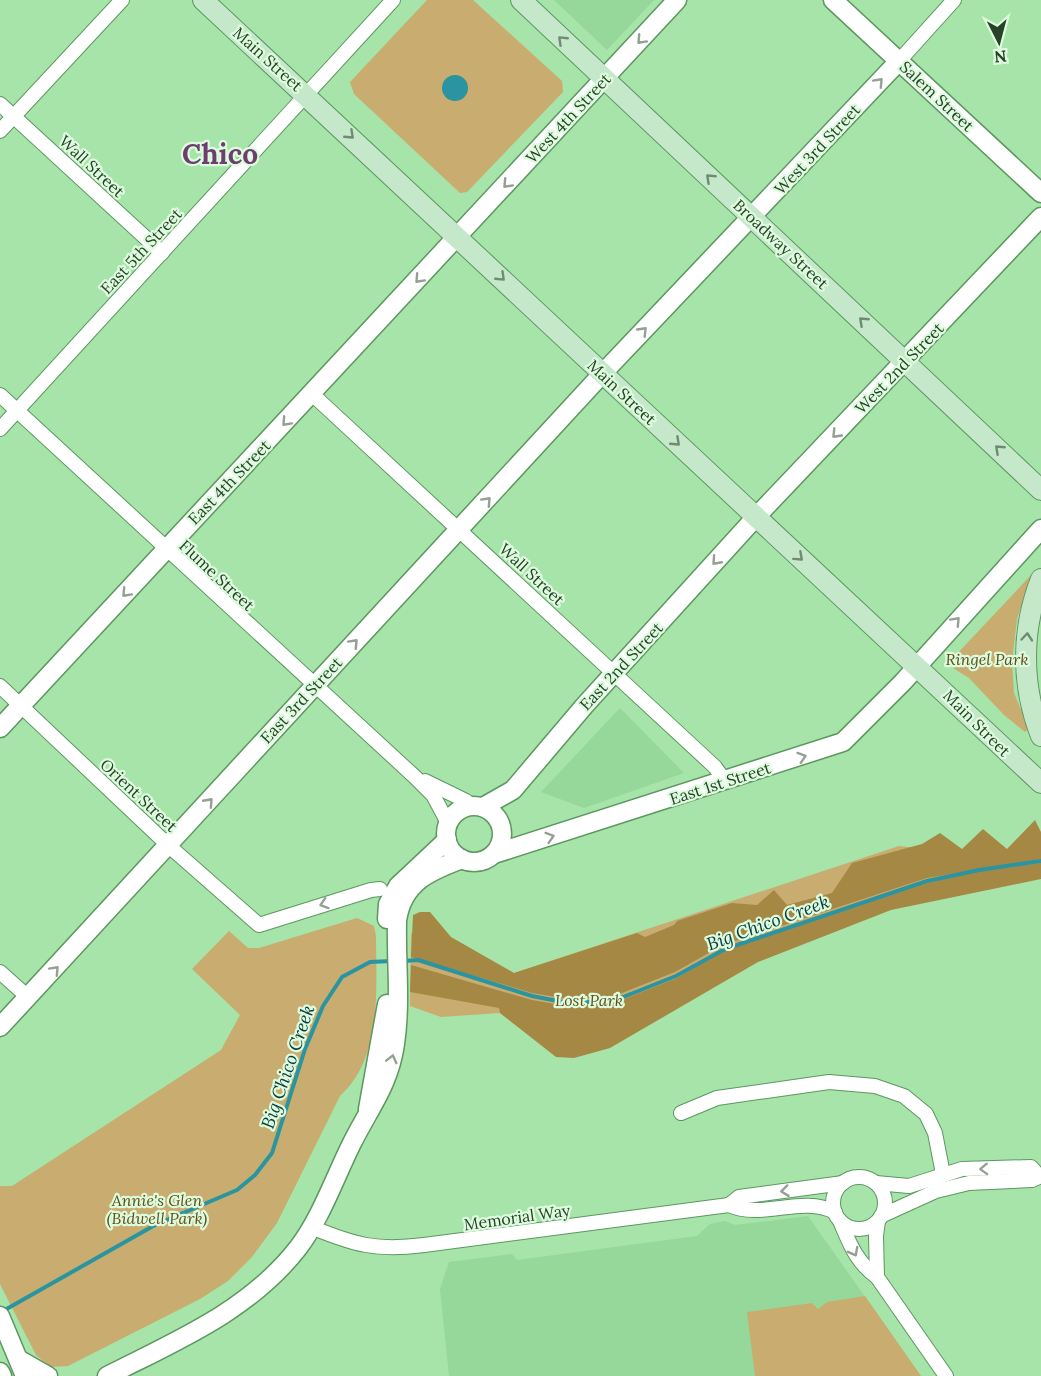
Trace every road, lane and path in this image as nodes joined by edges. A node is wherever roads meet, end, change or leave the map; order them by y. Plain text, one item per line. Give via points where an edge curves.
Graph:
1 (122, 0) edge
2 (203, 0) edge
3 (393, 0) edge
4 (521, 0) edge
5 (677, 0) edge
6 (832, 0) edge
7 (954, 0) edge
8 (899, 61) junction
9 (604, 79) junction
10 (307, 95) junction
11 (0, 104) edge
12 (12, 115) junction
13 (0, 131) edge
14 (1041, 193) edge
15 (1041, 217) edge
16 (753, 218) junction
17 (459, 236) junction
18 (162, 253) junction
19 (906, 361) junction
20 (603, 373) junction
21 (0, 394) edge
22 (312, 394) junction
23 (17, 411) junction
24 (0, 429) edge
25 (1041, 490) edge
26 (755, 518) junction
27 (1041, 529) edge
28 (460, 530) junction
29 (166, 550) junction
30 (1041, 579) edge
31 (917, 664) junction
32 (614, 674) junction
33 (0, 686) edge
34 (314, 686) junction
35 (21, 706) junction
36 (0, 728) edge
37 (1041, 736) edge
38 (415, 777) junction
39 (725, 781) junction
40 (1041, 783) edge
41 (477, 807) junction
42 (448, 831) junction
43 (169, 846) junction
44 (494, 854) junction
45 (462, 859) junction
46 (380, 889) dead end
47 (392, 937) junction
48 (0, 972) edge
49 (29, 998) junction
50 (0, 1027) edge
51 (681, 1113) dead end
52 (943, 1174) junction
53 (1040, 1176) edge
54 (843, 1183) junction
55 (876, 1183) junction
56 (729, 1205) junction
57 (837, 1216) junction
58 (880, 1218) junction
59 (311, 1227) junction
60 (877, 1277) junction
61 (4, 1324) edge
62 (22, 1368) edge
63 (48, 1376) edge
64 (107, 1376) edge
65 (946, 1376) edge

1 - 12 street
2 - 10 main road, Main Street
3 - 10 street, East 5th Street
9 -> 4 main road, Broadway Street
5 -> 9 street, West 4th Street
6 - 8 street, Salem Street
7 - 8 street, West 3rd Street
8 - 14 street, Salem Street
16 -> 8 street, West 3rd Street
16 -> 9 main road, Broadway Street
9 -> 17 street, West 4th Street
10 -> 17 main road, Main Street
10 - 18 street, East 5th Street
11 - 12 street, Wall Street
12 - 13 street
12 - 18 street, Wall Street
15 - 19 street, West 2nd Street
19 -> 16 main road, Broadway Street
20 -> 16 street, West 3rd Street
17 -> 20 main road, Main Street
17 -> 22 street, East 4th Street
18 - 23 street, East 5th Street
25 -> 19 main road, Broadway Street
19 -> 26 street, West 2nd Street
20 -> 26 main road, Main Street
28 -> 20 street, East 3rd Street
21 - 23 street, Flume Street
22 - 28 street, Wall Street
22 -> 29 street, East 4th Street
23 - 24 street, East 5th Street
23 - 29 street, Flume Street
26 -> 31 main road, Main Street
26 -> 32 street, East 2nd Street
31 -> 27 street, East 1st Street
28 - 32 street, Wall Street
34 -> 28 street, East 3rd Street
29 - 34 street, Flume Street
29 -> 35 street, East 4th Street
37 -> 30 main road via 1030,700 1025,657 1028,626
39 -> 31 street, East 1st Street via 843,742
31 - 40 main road, Main Street
32 - 39 street, Wall Street via 715,767
32 - 41 street, East 2nd Street via 513,790
33 - 35 street, Orient Street
34 - 38 street, Flume Street
43 -> 34 street, East 3rd Street
35 - 36 street, East 4th Street
35 - 43 street, Orient Street
38 - 41 street, Flume Street
38 - 42 street, Flume Street via 433,795
44 -> 39 street, East 1st Street
41 - 42 street via 457,812
41 - 44 street via 491,812 501,827 500,846
42 - 45 street via 450,848
42 - 47 street via 393,893 387,912
46 -> 43 street, Orient Street via 259,925
49 -> 43 street, East 3rd Street
44 - 45 street via 478,862
45 - 47 street via 428,872 412,887
47 - 59 street via 396,1042 387,1079
48 - 49 street
49 - 50 street, East 3rd Street
51 - 52 street via 717,1098 829,1083 875,1086 904,1096 926,1114 935,1133
53 -> 52 street via 1031,1167 962,1169
52 - 55 street via 909,1186
53 - 58 street via 1032,1180 969,1183 936,1191
54 - 55 street via 862,1178
54 -> 56 street, Memorial Way via 739,1197
54 - 57 street via 835,1193
55 - 58 street via 885,1202
56 - 57 street, Memorial Way via 741,1210 810,1204
56 - 59 street, Memorial Way via 403,1248 371,1248
57 - 58 street via 857,1229
57 -> 60 street via 854,1255
58 - 60 street via 876,1236
59 - 64 street via 285,1262 234,1308
60 - 65 street
61 - 62 street
62 - 63 street

